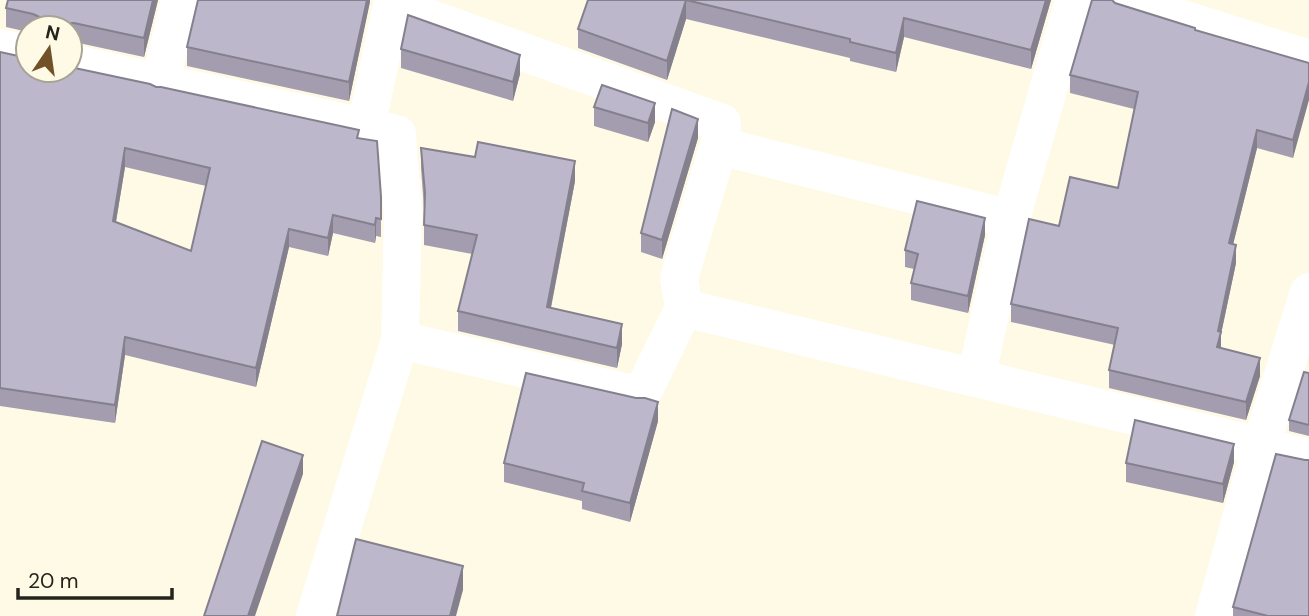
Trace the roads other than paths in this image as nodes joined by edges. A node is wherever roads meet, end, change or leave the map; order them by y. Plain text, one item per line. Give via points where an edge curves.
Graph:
1 (180, 0) edge
2 (1074, 0) edge
3 (1122, 0) edge
4 (393, 2) edge
5 (1309, 60) edge
6 (84, 67) edge
7 (160, 84) junction
8 (366, 127) junction
9 (719, 146) junction
10 (1011, 219) junction
11 (1309, 292) edge
12 (684, 307) junction
13 (400, 340) junction
14 (976, 378) junction
15 (1261, 446) junction
16 (1309, 458) edge
17 (315, 616) edge
18 (1214, 616) edge

1 - 7 street
2 - 10 street
3 - 5 street
4 - 8 street
4 - 9 street via 722,123
6 - 7 street
7 - 8 street
8 - 13 street via 397,134 403,215
9 - 10 street
9 - 12 street via 679,278
10 - 14 street
11 - 15 street
12 - 13 street via 641,396
12 - 14 street
13 - 17 street
14 - 15 street
15 - 16 street
15 - 18 street

